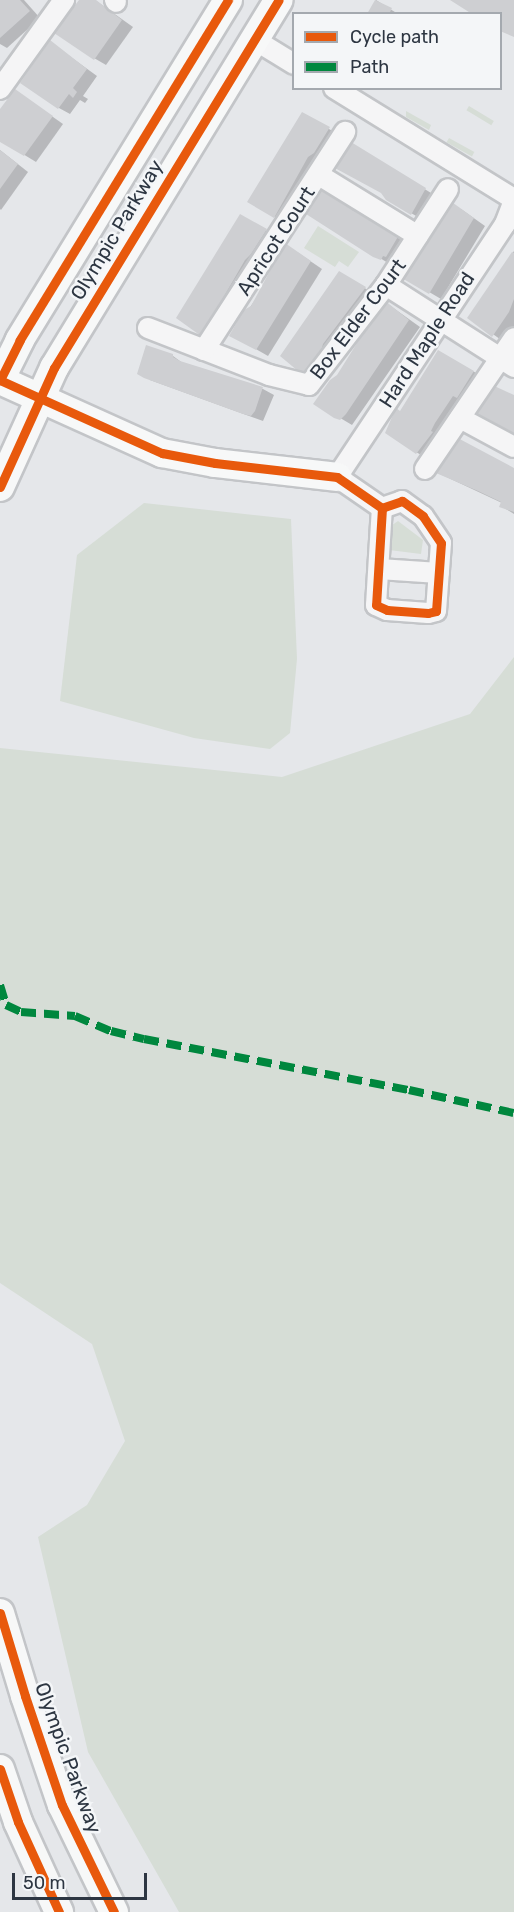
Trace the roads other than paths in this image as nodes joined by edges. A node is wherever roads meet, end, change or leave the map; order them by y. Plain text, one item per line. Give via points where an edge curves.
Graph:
1 (64, 0) edge
2 (228, 0) edge
3 (279, 0) edge
4 (255, 40) junction
5 (292, 63) edge
6 (3, 78) edge
7 (337, 90) edge
8 (345, 132) dead end
9 (319, 175) junction
10 (448, 189) dead end
11 (514, 200) edge
12 (418, 236) junction
13 (386, 285) junction
14 (441, 319) junction
15 (148, 328) dead end
16 (514, 338) edge
17 (204, 350) junction
18 (507, 363) edge
19 (0, 380) edge
20 (39, 400) junction
21 (460, 418) junction
22 (514, 447) edge
23 (425, 469) dead end
24 (337, 477) junction
25 (0, 487) edge
26 (382, 508) junction
27 (379, 569) junction
28 (439, 573) junction
29 (0, 1613) edge
30 (0, 1769) edge
31 (59, 1912) edge
32 (114, 1912) edge

1 - 6 street
2 - 19 main road, Olympic Parkway via 20,340
3 - 4 main road, Olympic Parkway
4 - 5 street
4 - 20 main road, Olympic Parkway via 54,368
7 - 11 street
8 - 9 street, Apricot Court
9 - 12 street
9 - 17 street, Apricot Court
10 - 12 street, Box Elder Court
11 - 14 street, Hard Maple Road via 505,224
12 - 13 street, Box Elder Court
13 - 14 street
13 - 17 street, Box Elder Court via 309,385 269,375
14 - 18 street
14 - 24 street, Hard Maple Road
15 - 17 street
16 - 18 street
18 - 21 street
19 - 20 main road
20 - 24 main road via 162,453
20 - 25 main road, Olympic Parkway
21 - 22 street
21 - 23 street
24 - 26 street
26 - 27 street
26 - 28 street via 402,501 423,516 441,543
27 - 28 street
27 - 28 street via 376,605 387,610 428,613 436,611
29 - 32 main road, Olympic Parkway via 62,1805
30 - 31 main road via 18,1822

